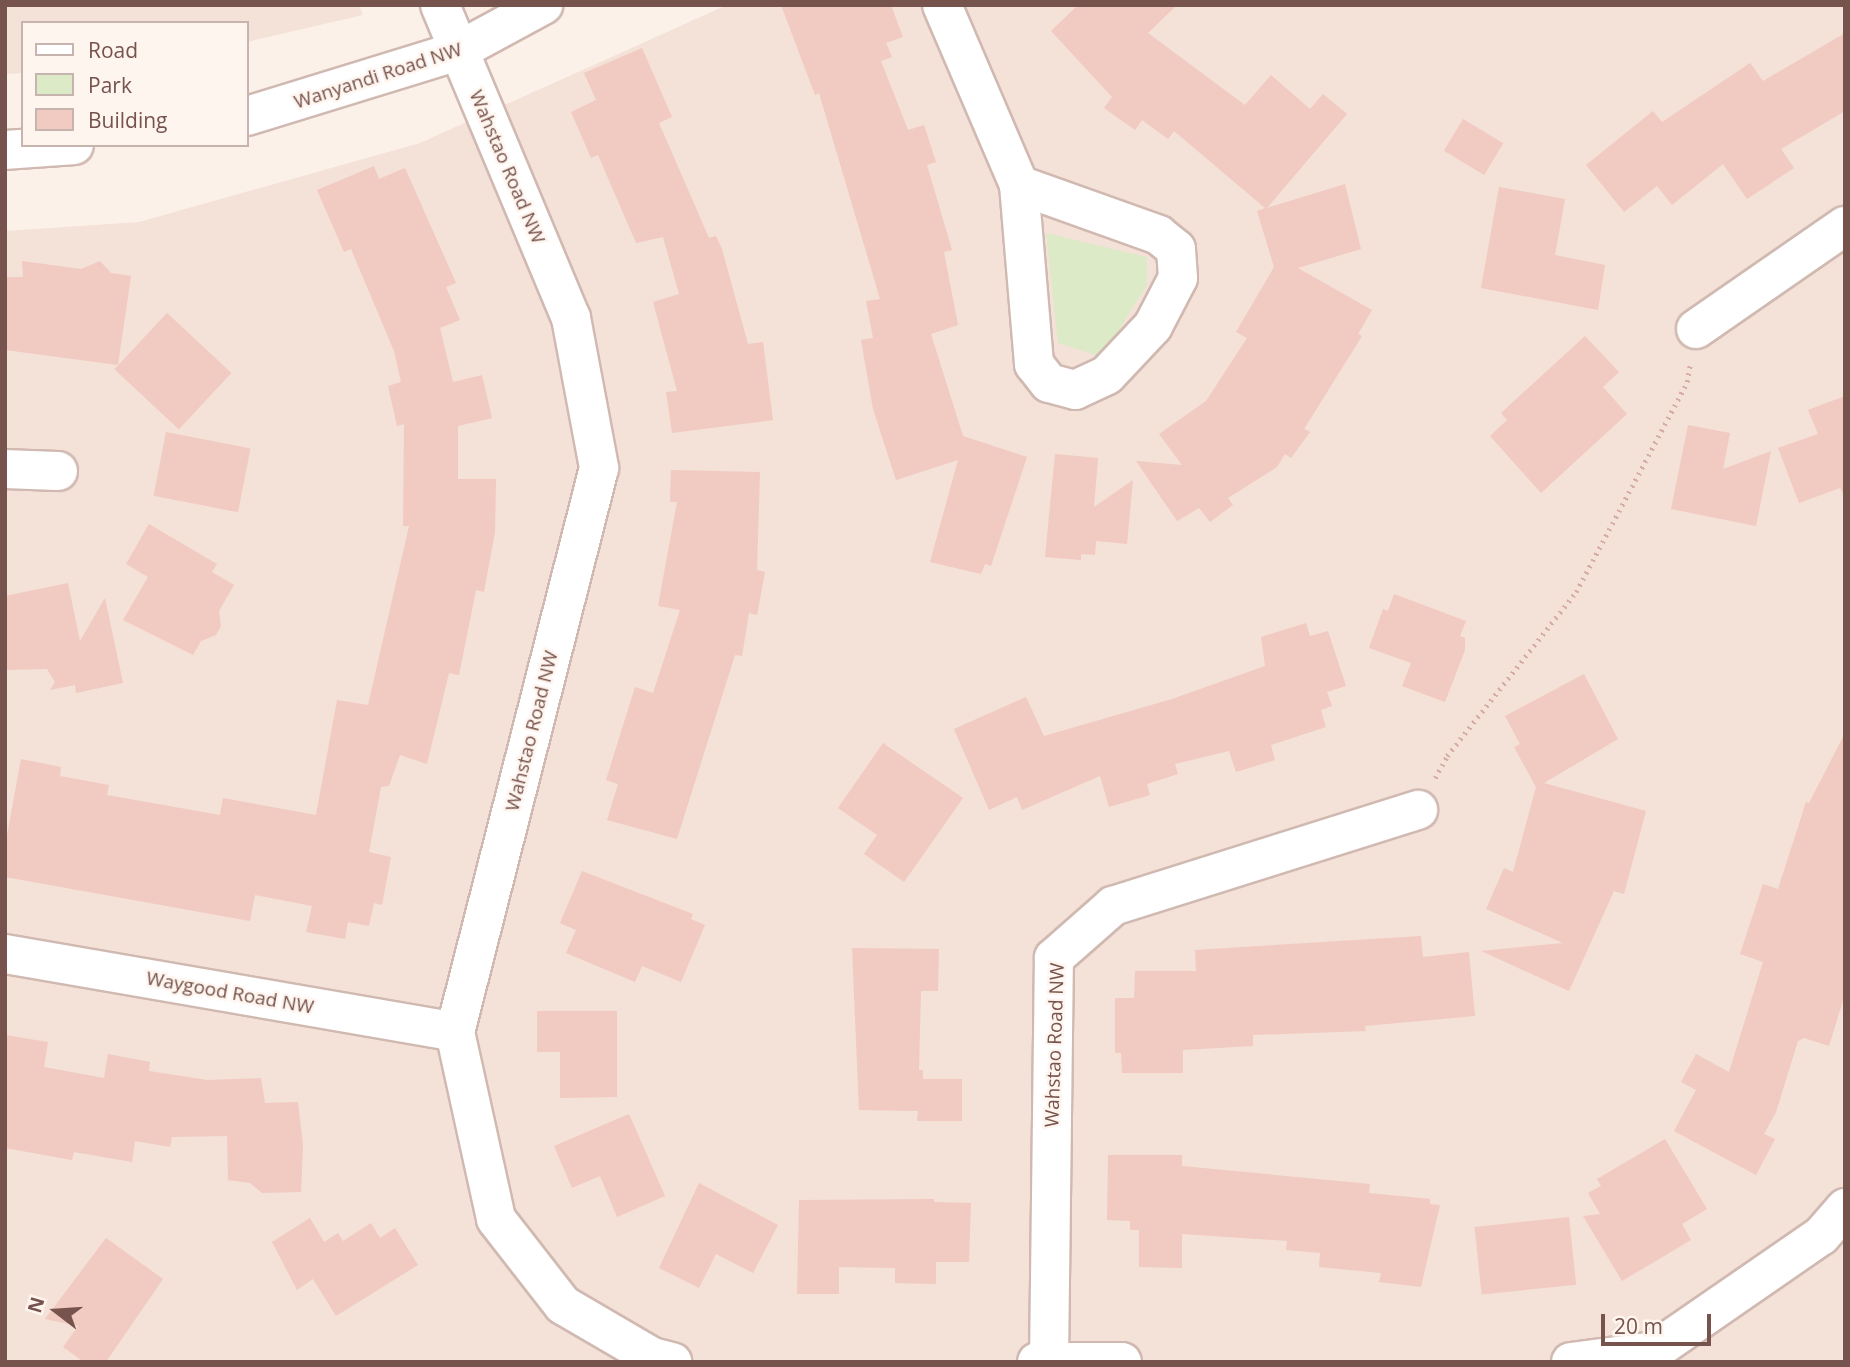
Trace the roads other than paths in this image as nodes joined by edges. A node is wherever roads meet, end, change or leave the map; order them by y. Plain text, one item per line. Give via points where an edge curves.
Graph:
1 (440, 5) edge
2 (543, 5) edge
3 (942, 5) edge
4 (458, 51) junction
5 (248, 116) edge
6 (46, 147) edge
7 (5, 150) edge
8 (1019, 185) junction
9 (1845, 226) edge
10 (1696, 330) road end
11 (5, 469) edge
12 (58, 471) dead end
13 (1418, 810) road end
14 (5, 954) edge
15 (455, 1032) junction
16 (1837, 1233) edge
17 (658, 1360) edge
18 (1045, 1361) edge
19 (1122, 1362) edge
20 (1571, 1362) edge

1 - 4 street, Wahstao Road NW
2 - 4 street, Wanyandi Road NW
3 - 8 street
4 - 5 street, Wanyandi Road NW
4 - 15 street, Wahstao Road NW via 571,318 599,468
6 - 7 street
8 - 8 street via 1159,235 1176,249 1178,278 1153,326 1107,375 1075,390 1049,383 1034,364
9 - 10 street
11 - 12 street
13 - 18 street, Wahstao Road NW via 1113,906 1054,958
14 - 15 street, Waygood Road NW
15 - 17 street, Wahstao Road NW via 496,1219 564,1305
16 - 20 street via 1654,1351
18 - 19 street, Wahstao Road NW

